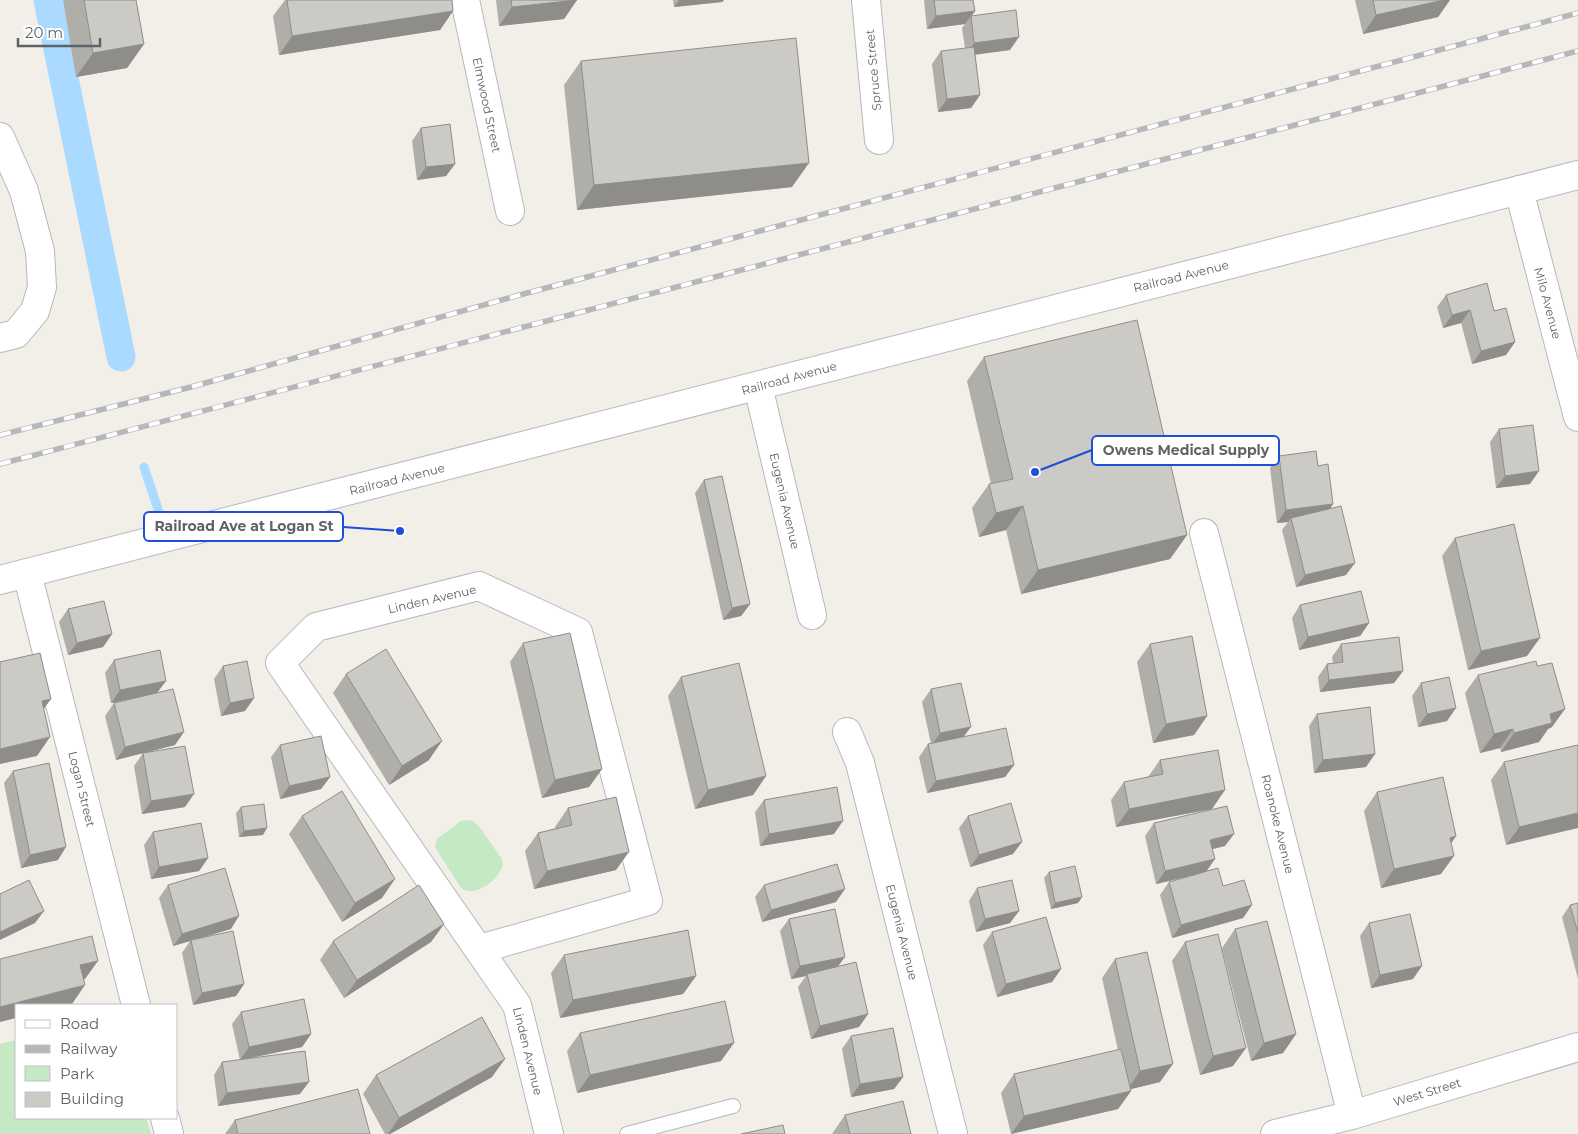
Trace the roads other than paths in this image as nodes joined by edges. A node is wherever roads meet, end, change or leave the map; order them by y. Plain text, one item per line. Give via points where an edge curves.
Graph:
1 (465, 0) edge
2 (866, 0) edge
3 (0, 137) edge
4 (879, 140) dead end
5 (1578, 175) edge
6 (1519, 190) junction
7 (510, 211) dead end
8 (0, 338) edge
9 (758, 386) junction
10 (1578, 417) edge
11 (1204, 533) dead end
12 (28, 573) junction
13 (0, 580) edge
14 (812, 615) dead end
15 (847, 732) dead end
16 (480, 949) junction
17 (136, 1004) edge
18 (1578, 1047) edge
19 (733, 1106) dead end
20 (1352, 1115) junction
21 (164, 1119) edge
22 (169, 1134) edge
23 (549, 1134) edge
24 (627, 1134) edge
25 (953, 1134) edge
26 (1275, 1134) edge

1 - 7 street, Elmwood Street
2 - 4 street, Spruce Street
3 - 8 street via 24,191 40,251 42,287 35,311 16,334
5 - 6 street, Railroad Avenue
6 - 9 street, Railroad Avenue
6 - 10 street, Milo Avenue
9 - 12 street, Railroad Avenue
9 - 14 street, Eugenia Avenue
11 - 20 street, Roanoke Avenue
12 - 13 street, Railroad Avenue
12 - 17 street, Logan Street
15 - 25 street, Eugenia Avenue via 858,753
16 - 16 street, Linden Avenue via 280,663 316,627 479,586 578,632 648,901
16 - 23 street, Linden Avenue via 517,1004
18 - 20 street, West Street
19 - 24 lane
20 - 26 street, West Street
21 - 22 street

